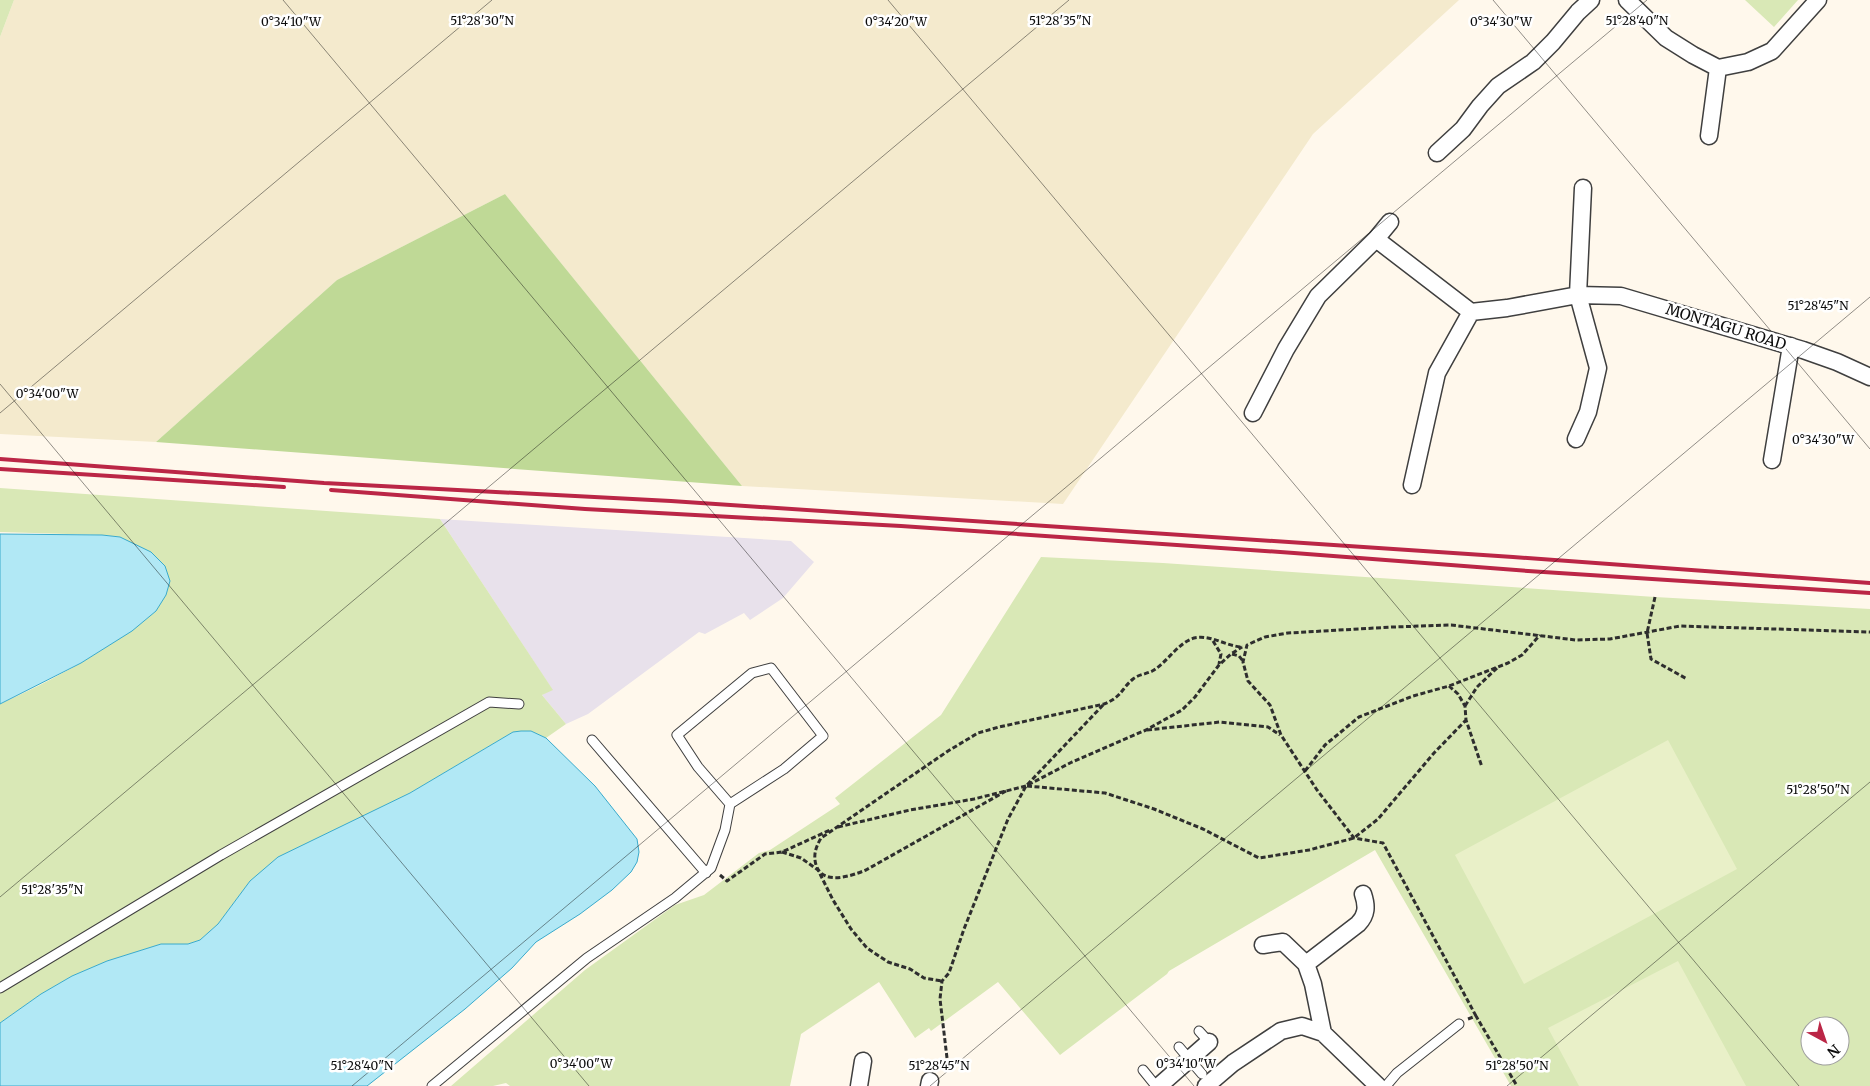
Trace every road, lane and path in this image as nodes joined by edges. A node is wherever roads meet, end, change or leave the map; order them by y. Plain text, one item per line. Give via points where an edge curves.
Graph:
1 (1591, 0) edge
2 (1627, 0) edge
3 (1818, 0) edge
4 (1718, 68) junction
5 (1709, 136) dead end
6 (1437, 153) dead end
7 (1583, 188) dead end
8 (1390, 222) dead end
9 (1376, 239) junction
10 (1578, 295) junction
11 (1471, 312) junction
12 (1791, 346) junction
13 (1870, 377) edge
14 (1253, 413) dead end
15 (1576, 439) dead end
16 (1772, 460) dead end
17 (1412, 485) dead end
18 (1655, 597) dead end
19 (1870, 632) edge
20 (1647, 633) junction
21 (1540, 635) junction
22 (1211, 639) junction
23 (1245, 646) junction
24 (1231, 654) junction
25 (1243, 662) junction
26 (1219, 665) junction
27 (1500, 666) junction
28 (1687, 679) dead end
29 (1448, 686) junction
30 (519, 704) dead end
31 (1104, 704) junction
32 (1465, 706) junction
33 (1466, 720) junction
34 (1146, 730) junction
35 (1281, 735) junction
36 (592, 740) dead end
37 (1482, 767) dead end
38 (1305, 770) junction
39 (1026, 786) junction
40 (1006, 791) junction
41 (730, 804) junction
42 (835, 828) junction
43 (1354, 838) junction
44 (782, 852) junction
45 (818, 870) junction
46 (708, 871) junction
47 (1363, 894) dead end
48 (1263, 945) dead end
49 (1306, 964) junction
50 (942, 981) junction
51 (0, 988) edge
52 (1476, 1016) junction
53 (1459, 1024) joint
54 (1322, 1033) junction
55 (1204, 1036) dead end
56 (1184, 1053) junction
57 (947, 1058) dead end
58 (863, 1061) dead end
59 (1143, 1070) dead end
60 (1204, 1080) edge
61 (432, 1086) edge
62 (859, 1086) edge
63 (1158, 1086) edge
64 (1378, 1086) edge
65 (1386, 1086) edge
66 (1517, 1086) edge

1 - 6 street via 1532,62 1498,86 1463,129
2 - 4 street via 1666,38
3 - 4 street via 1772,51 1748,62
4 - 5 street
7 - 10 street
8 - 9 street
9 - 11 street
9 - 14 street via 1318,296
10 - 11 street, MONTAGU ROAD
10 - 12 street, MONTAGU ROAD via 1621,296
10 - 15 street via 1598,368 1588,412
11 - 17 street via 1437,373
12 - 13 street, MONTAGU ROAD
12 - 16 street
18 - 20 path
19 - 20 path via 1680,626
20 - 21 path via 1585,640
20 - 28 path via 1651,659
21 - 23 path via 1451,625 1393,627 1288,633 1266,637
21 - 27 path via 1522,655
22 - 23 path via 1234,647
22 - 26 path via 1221,654
22 - 31 path via 1194,638 1150,673 1132,679 1120,694
23 - 24 path
23 - 25 path
24 - 25 path via 1239,656
24 - 26 path
25 - 35 path via 1248,680 1270,705
26 - 34 path via 1182,710
27 - 29 path
27 - 32 path via 1477,687
29 - 32 path
29 - 38 path via 1359,717 1325,745
30 - 51 lane via 489,702 221,855
31 - 39 path
31 - 42 path via 978,733
32 - 33 path
33 - 37 path
33 - 43 path via 1378,819
34 - 35 path via 1220,722 1268,727
34 - 39 path
35 - 38 path
36 - 46 lane
38 - 43 path
39 - 40 path
39 - 43 path via 1105,793 1179,819 1259,858
39 - 50 path via 1008,819 949,973
40 - 42 path
40 - 45 path via 850,877 830,877
41 - 41 lane via 698,767 677,735 752,673 771,668 822,736 784,769
41 - 46 lane via 725,830
42 - 44 path
42 - 45 path via 816,847 814,857
43 - 52 path via 1383,843
44 - 45 path via 801,858
44 - 46 path via 764,854 727,881
45 - 50 path via 832,900 868,948 888,962 910,969 924,978
46 - 61 lane via 675,898 587,958
47 - 49 street via 1365,917
48 - 49 street via 1283,942
49 - 54 street
50 - 57 path via 940,998
52 - 53 path
52 - 66 path
53 - 65 lane via 1397,1073
54 - 60 street via 1302,1026 1281,1031
54 - 64 street
55 - 56 street
56 - 60 lane
56 - 63 street
58 - 62 street
59 - 63 lane

